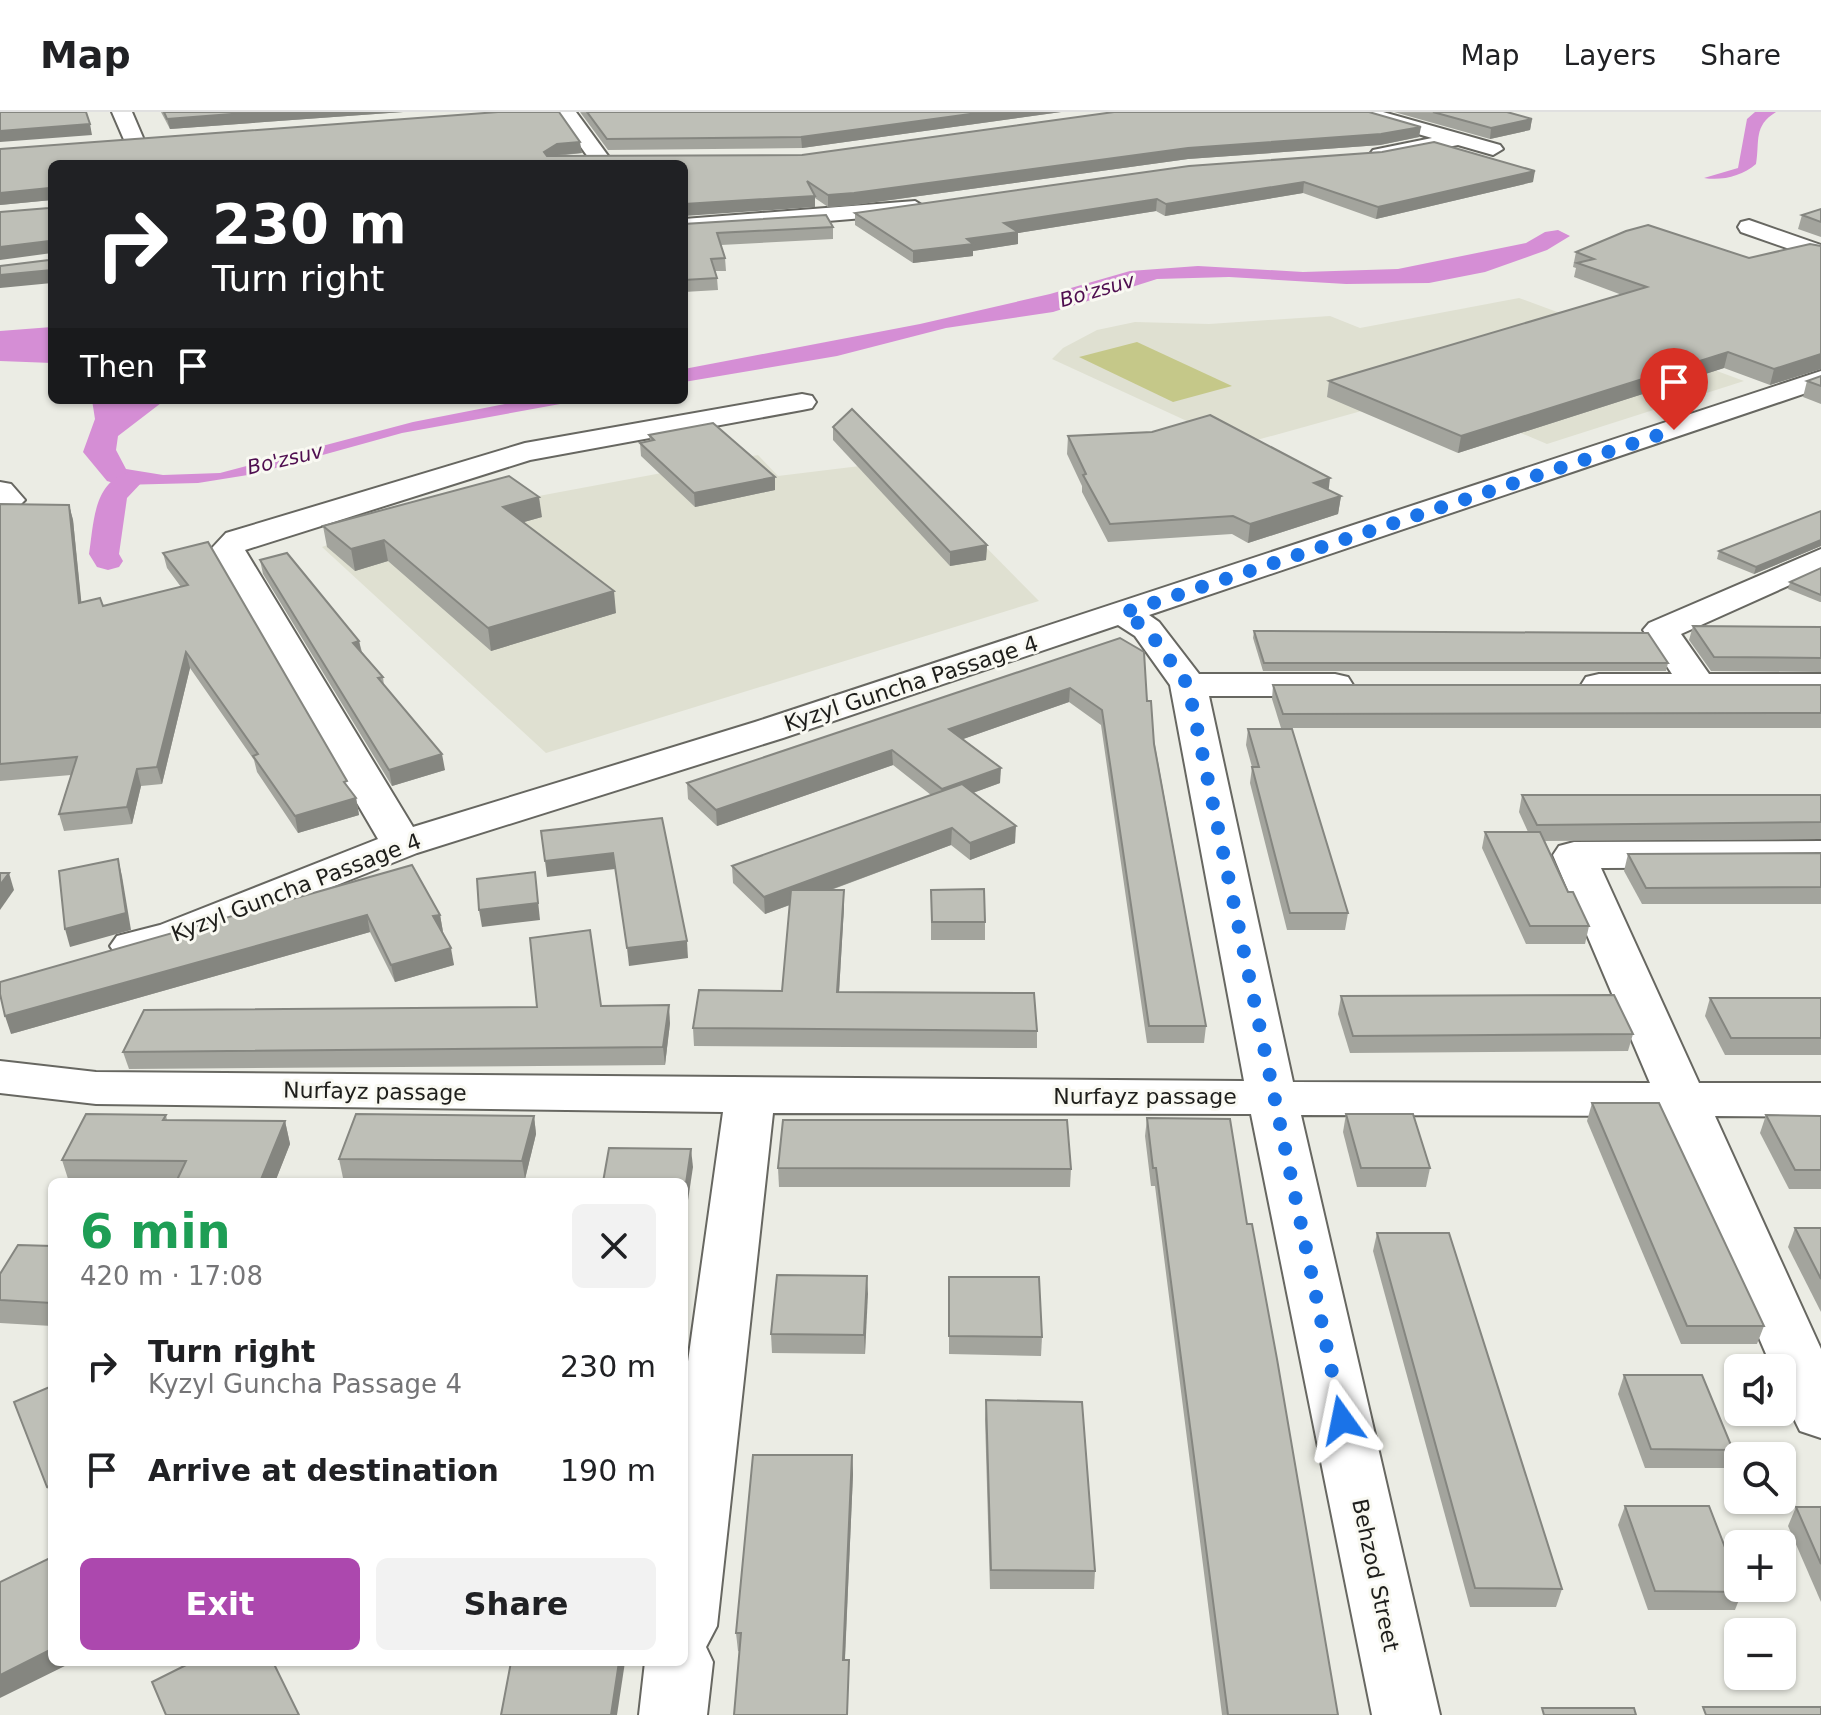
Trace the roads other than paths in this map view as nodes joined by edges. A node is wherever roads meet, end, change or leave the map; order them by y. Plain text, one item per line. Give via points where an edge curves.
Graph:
1 (122, 112) edge
2 (566, 112) edge
3 (1362, 112) edge
4 (1460, 139) junction
5 (164, 140) edge
6 (128, 142) junction
7 (1493, 149) edge
8 (1365, 155) edge
9 (148, 160) edge
10 (607, 160) edge
11 (938, 204) edge
12 (688, 226) edge
13 (1749, 227) dead end
14 (1821, 253) edge
15 (1821, 379) edge
16 (802, 402) dead end
17 (0, 491) edge
18 (0, 507) edge
19 (1821, 559) edge
20 (1123, 613) junction
21 (1188, 685) junction
22 (1363, 685) edge
23 (1570, 685) edge
24 (1698, 685) junction
25 (1821, 685) edge
26 (402, 844) junction
27 (1821, 854) edge
28 (103, 955) edge
29 (0, 1077) edge
30 (750, 1096) junction
31 (1272, 1097) junction
32 (1683, 1100) junction
33 (1821, 1100) edge
34 (1821, 1414) edge
35 (688, 1594) edge
36 (679, 1666) edge
37 (673, 1715) edge
38 (1406, 1715) edge

1 - 6 street
2 - 10 street
3 - 4 street
4 - 7 street
4 - 8 street
5 - 6 street
6 - 9 street
11 - 12 street
13 - 14 street
15 - 20 street, Kyzyl Guncha Passage 4
16 - 26 street via 525,452 237,540 228,548
17 - 18 street via 9,500
19 - 24 street via 1661,630
20 - 21 street, Behzod Street via 1147,629
20 - 26 street, Kyzyl Guncha Passage 4
21 - 22 street
21 - 31 street, Behzod Street
23 - 24 street
24 - 25 street
26 - 28 street, Kyzyl Guncha Passage 4 via 176,934
27 - 32 street via 1574,855
29 - 30 street, Nurfayz passage via 96,1088
30 - 31 street, Nurfayz passage
30 - 35 street
31 - 32 street, Nurfayz passage
31 - 38 street, Behzod Street
32 - 33 street, Nurfayz passage
32 - 34 street
36 - 37 street

